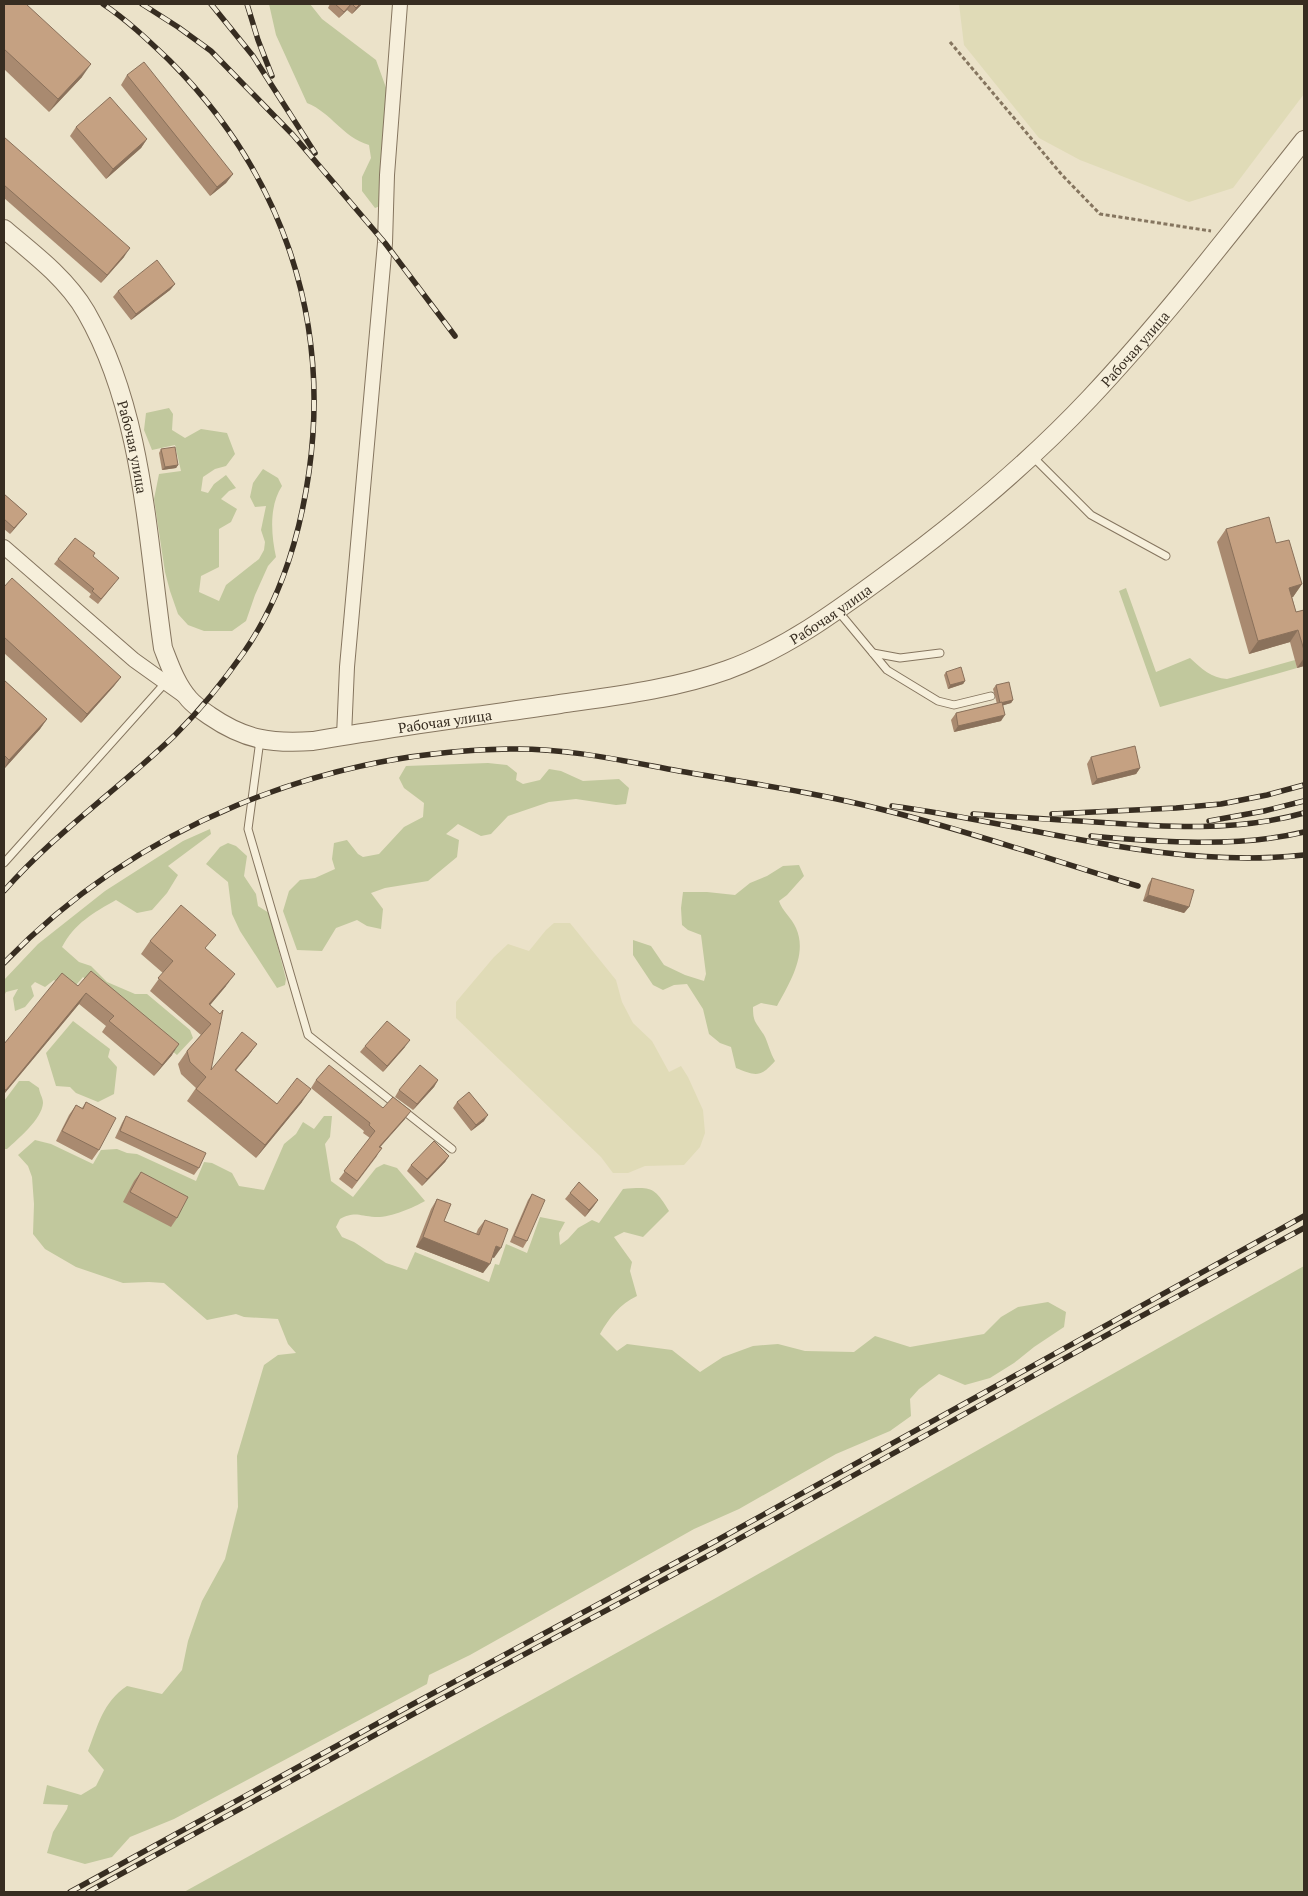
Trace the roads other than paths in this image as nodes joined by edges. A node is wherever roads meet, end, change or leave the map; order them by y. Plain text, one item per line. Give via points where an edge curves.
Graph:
1 (400, 4) edge
2 (1304, 140) edge
3 (4, 229) edge
4 (1031, 456) junction
5 (4, 547) edge
6 (1166, 556) dead end
7 (837, 610) junction
8 (872, 652) junction
9 (940, 653) dead end
10 (167, 682) junction
11 (991, 696) dead end
12 (189, 700) junction
13 (344, 736) junction
14 (260, 740) junction
15 (4, 863) edge
16 (452, 1149) dead end

1 - 13 street via 385,243 347,667
2 - 4 street, Рабочая улица via 1143,340
3 - 12 street, Рабочая улица via 64,284 86,311 104,350 137,453 163,648 173,675
4 - 6 lane via 1091,516
4 - 7 street, Рабочая улица via 936,538
5 - 10 street, Рабочая улица via 134,660
7 - 8 lane
7 - 13 street, Рабочая улица via 800,636 763,656 679,683
8 - 9 lane via 900,658
8 - 11 lane via 887,670 938,701 954,705
10 - 12 street, Рабочая улица
10 - 15 lane
12 - 14 street, Рабочая улица via 240,734
13 - 14 street, Рабочая улица via 284,743
14 - 16 lane via 248,829 308,1035

